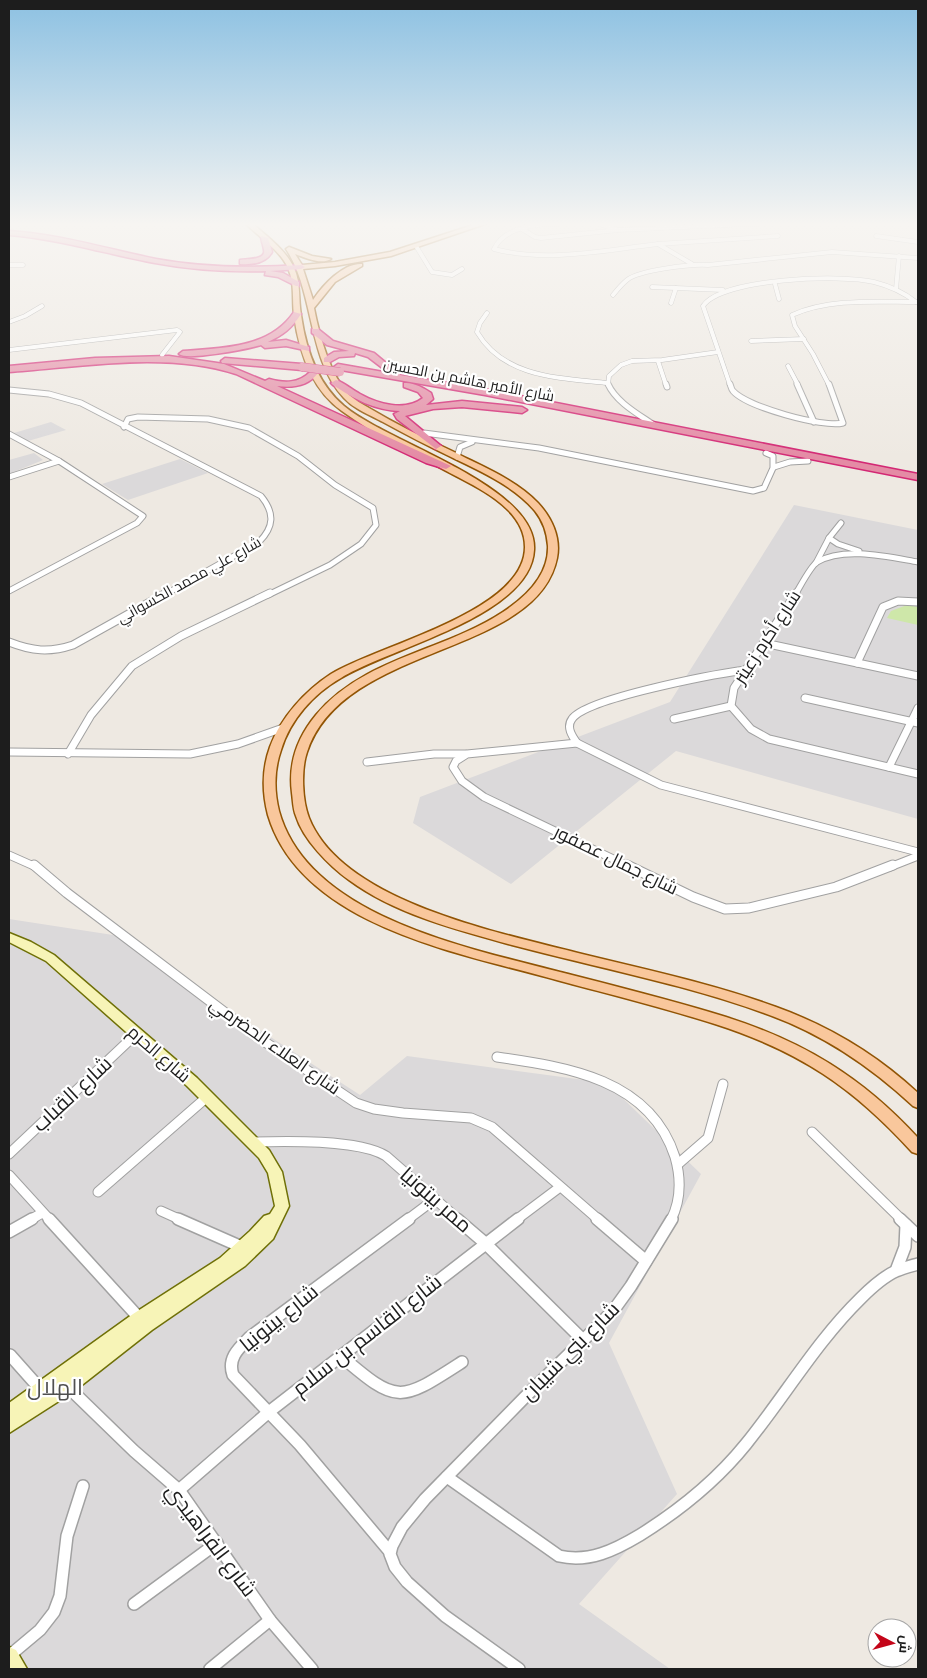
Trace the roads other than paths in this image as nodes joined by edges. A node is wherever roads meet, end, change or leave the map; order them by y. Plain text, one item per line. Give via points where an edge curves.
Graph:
1 (297, 301) edge
2 (311, 301) edge
3 (315, 301) edge
4 (707, 301) edge
5 (869, 301) edge
6 (887, 301) edge
7 (917, 302) edge
8 (42, 306) dead end
9 (312, 306) junction
10 (487, 312) dead end
11 (297, 314) junction
12 (9, 322) edge
13 (316, 330) junction
14 (804, 339) junction
15 (750, 341) dead end
16 (306, 348) junction
17 (9, 350) edge
18 (718, 352) junction
19 (166, 357) junction
20 (276, 360) junction
21 (327, 360) junction
22 (658, 360) junction
23 (9, 365) edge
24 (299, 365) junction
25 (788, 366) dead end
26 (9, 369) edge
27 (339, 372) junction
28 (314, 373) junction
29 (407, 378) junction
30 (389, 379) junction
31 (607, 383) junction
32 (667, 387) dead end
33 (9, 390) edge
34 (550, 410) junction
35 (641, 417) junction
36 (630, 421) junction
37 (814, 422) junction
38 (124, 426) junction
39 (656, 426) junction
40 (424, 433) junction
41 (9, 434) edge
42 (479, 441) junction
43 (436, 446) junction
44 (766, 452) junction
45 (458, 458) junction
46 (808, 461) junction
47 (59, 462) junction
48 (446, 466) junction
49 (774, 466) junction
50 (9, 477) edge
51 (918, 477) edge
52 (918, 483) edge
53 (841, 523) dead end
54 (828, 538) junction
55 (874, 554) junction
56 (816, 562) junction
57 (918, 562) edge
58 (9, 591) edge
59 (918, 602) edge
60 (9, 642) edge
61 (764, 643) junction
62 (856, 663) junction
63 (745, 670) junction
64 (918, 676) edge
65 (804, 698) dead end
66 (731, 706) junction
67 (918, 708) edge
68 (674, 719) dead end
69 (915, 722) edge
70 (283, 728) junction
71 (576, 743) junction
72 (9, 752) edge
73 (68, 754) junction
74 (467, 754) junction
75 (367, 762) dead end
76 (890, 767) junction
77 (918, 774) edge
78 (918, 852) edge
79 (9, 855) edge
80 (918, 856) edge
81 (9, 937) edge
82 (135, 1035) junction
83 (497, 1057) dead end
84 (723, 1084) dead end
85 (207, 1097) junction
86 (918, 1102) edge
87 (812, 1132) dead end
88 (252, 1142) junction
89 (918, 1148) edge
90 (9, 1154) edge
91 (678, 1164) junction
92 (9, 1176) edge
93 (560, 1187) junction
94 (98, 1192) dead end
95 (281, 1196) junction
96 (435, 1199) junction
97 (162, 1211) dead end
98 (42, 1213) junction
99 (906, 1225) junction
100 (9, 1232) edge
101 (918, 1236) edge
102 (485, 1243) junction
103 (244, 1248) junction
104 (646, 1261) junction
105 (918, 1264) edge
106 (897, 1268) junction
107 (143, 1322) junction
108 (582, 1340) junction
109 (10, 1355) edge
110 (341, 1356) junction
111 (462, 1362) dead end
112 (63, 1382) junction
113 (44, 1395) junction
114 (270, 1411) junction
115 (9, 1412) edge
116 (9, 1425) edge
117 (447, 1477) junction
118 (83, 1486) dead end
119 (179, 1490) junction
120 (217, 1544) junction
121 (390, 1552) junction
122 (134, 1604) dead end
123 (270, 1620) junction
124 (9, 1656) edge
125 (17, 1669) edge
126 (210, 1669) edge
127 (312, 1669) edge
128 (519, 1669) edge

1 - 11 main road
2 - 9 main road
3 - 9 main road
4 - 18 street via 704,310
5 - 14 street via 799,311 792,317
6 - 7 street
8 - 12 street
9 - 13 main road
10 - 31 street via 477,332 483,345 496,358 518,368
11 - 16 main road
11 - 19 highway via 286,330 245,346
13 - 21 main road
13 - 29 highway via 330,343 371,355 389,370
14 - 15 street
14 - 37 street via 831,388 844,421 835,425
16 - 20 highway via 274,343 254,351 258,356
16 - 28 main road
17 - 19 street via 177,330 180,332
18 - 22 street
18 - 37 street via 730,386 744,399
19 - 20 highway, شارع الأمير هاشم بن الحسين
19 - 23 highway, شارع الأمير هاشم بن الحسين via 112,356
19 - 24 highway, شارع الأمير هاشم بن الحسين
19 - 26 highway, شارع الأمير هاشم بن الحسين
19 - 48 highway via 239,372 430,462
20 - 24 highway, شارع الأمير هاشم بن الحسين
21 - 27 main road
21 - 27 highway via 334,355 346,354 367,360
22 - 31 street via 624,364 609,376
22 - 32 street
24 - 27 highway, شارع الأمير هاشم بن الحسين, bridge
24 - 28 highway via 270,371 263,379 276,384 291,384 307,380
25 - 37 street
27 - 29 highway, شارع الأمير هاشم بن الحسين
27 - 30 highway, شارع الأمير هاشم بن الحسين
27 - 30 highway via 360,398 390,407 415,406 428,398 425,392
27 - 43 main road via 350,399
28 - 48 main road via 346,412
29 - 36 highway, شارع الأمير هاشم بن الحسين
30 - 34 highway, شارع الأمير هاشم بن الحسين
31 - 35 street via 624,404
33 - 38 street, شارع علي محمد الكسواني via 49,394 81,403
34 - 40 highway via 456,404 399,414 400,418
34 - 44 highway, شارع الأمير هاشم بن الحسين
35 - 36 street via 641,420
35 - 39 street
36 - 39 highway, شارع الأمير هاشم بن الحسين
38 - 60 street, شارع علي محمد الكسواني via 260,496 267,502 272,527 259,542 72,645 39,652
38 - 73 street via 128,419 138,416 208,419 248,428 298,456 335,485 367,504 375,513 376,525 361,544 330,565 195,629 132,666 91,715
39 - 51 highway, شارع الأمير هاشم بن الحسين
40 - 42 street
40 - 43 highway
41 - 47 street
42 - 45 street via 462,446
42 - 49 street via 554,451 748,491 764,488
43 - 45 main road
44 - 46 highway, شارع الأمير هاشم بن الحسين
44 - 49 street via 773,456
45 - 86 main road via 509,485 533,504 551,529 550,568 537,587 506,615 370,677 347,692 317,719 304,743 296,779 296,797 312,836 333,860 370,888 424,913 755,1005 804,1023 867,1060
46 - 49 street
46 - 52 highway, شارع الأمير هاشم بن الحسين
47 - 50 street
47 - 58 street via 143,516 137,523
48 - 70 main road via 503,500 521,518 531,543 524,571 498,600 478,612 377,654 334,677 292,715
53 - 54 street, شارع أكرم زعيتر
54 - 55 street via 847,548
54 - 56 street, شارع أكرم زعيتر
55 - 56 street via 843,555
55 - 57 street
56 - 61 street, شارع أكرم زعيتر
59 - 62 street via 898,601 883,607
61 - 62 street
61 - 63 street, شارع أكرم زعيتر
62 - 64 street
63 - 66 street, شارع أكرم زعيتر via 734,688
63 - 71 street via 713,674 582,711 573,717 569,725
65 - 69 street
66 - 68 street
66 - 76 street, شارع أكرم زعيتر via 745,724 769,740
67 - 69 street
69 - 76 street
70 - 73 street via 238,744 202,752
70 - 89 main road via 275,747 269,784 276,820 301,863 344,902 374,919 423,938 730,1022 786,1044 857,1088 887,1114
71 - 74 street
71 - 78 street via 667,787
72 - 73 street
74 - 75 street via 434,754
74 - 80 street, شارع جمال عصفور via 453,767 456,776 475,791 693,897 725,909 749,908 836,887
76 - 77 street, شارع أكرم زعيتر
79 - 93 street, شارع العلاء الحضرمي via 41,869 67,893 256,1036 336,1091 356,1103 374,1108 483,1121
81 - 82 street, شارع الحرم via 50,958
82 - 85 street, شارع الحرم
82 - 90 street, شارع القباب
83 - 91 street, شارع بني شيبان via 577,1072 620,1088 658,1123
84 - 91 street via 708,1138
85 - 88 street, شارع الحرم
85 - 94 street
87 - 99 street
88 - 95 street, شارع الحرم via 271,1163
88 - 96 street, ممر بيتونيا via 302,1141 375,1149
91 - 104 street, شارع بني شيبان via 680,1178 674,1213
92 - 98 street
93 - 102 street, شارع القاسم بن سلام
93 - 104 street, شارع العلاء الحضرمي
95 - 103 street, شارع الحرم via 270,1220
95 - 107 street, شارع الحرم via 278,1216 262,1243 228,1272
96 - 102 street, ممر بيتونيا
96 - 114 street, شارع بيتونيا via 238,1348 231,1361 231,1370
97 - 103 street
98 - 100 street
98 - 107 street
99 - 101 street
99 - 106 street via 905,1247
102 - 108 street, ممر بيتونيا
102 - 110 street, شارع القاسم بن سلام
103 - 107 street, شارع الحرم
104 - 108 street, شارع بني شيبان via 616,1307
105 - 106 street
106 - 117 street via 829,1332 750,1438 698,1493 651,1529 596,1557 571,1560 559,1556
107 - 112 street, شارع الحرم
108 - 117 street, شارع بني شيبان
109 - 113 street
110 - 111 street via 378,1387 400,1395 421,1388
110 - 114 street, شارع القاسم بن سلام
112 - 113 street, شارع الحرم
112 - 119 street, شارع الفراهيدي
113 - 115 street, شارع الحرم
113 - 116 street, شارع الحرم
114 - 119 street, شارع القاسم بن سلام
114 - 121 street, شارع بيتونيا
117 - 121 street, شارع بني شيبان via 402,1527
118 - 124 street via 64,1553 62,1585 54,1612 38,1632
119 - 120 street, شارع الفراهيدي
120 - 122 street
120 - 123 street, شارع الفراهيدي
121 - 128 street via 400,1576 419,1596
123 - 126 street
123 - 127 street, شارع الفراهيدي
124 - 125 street

